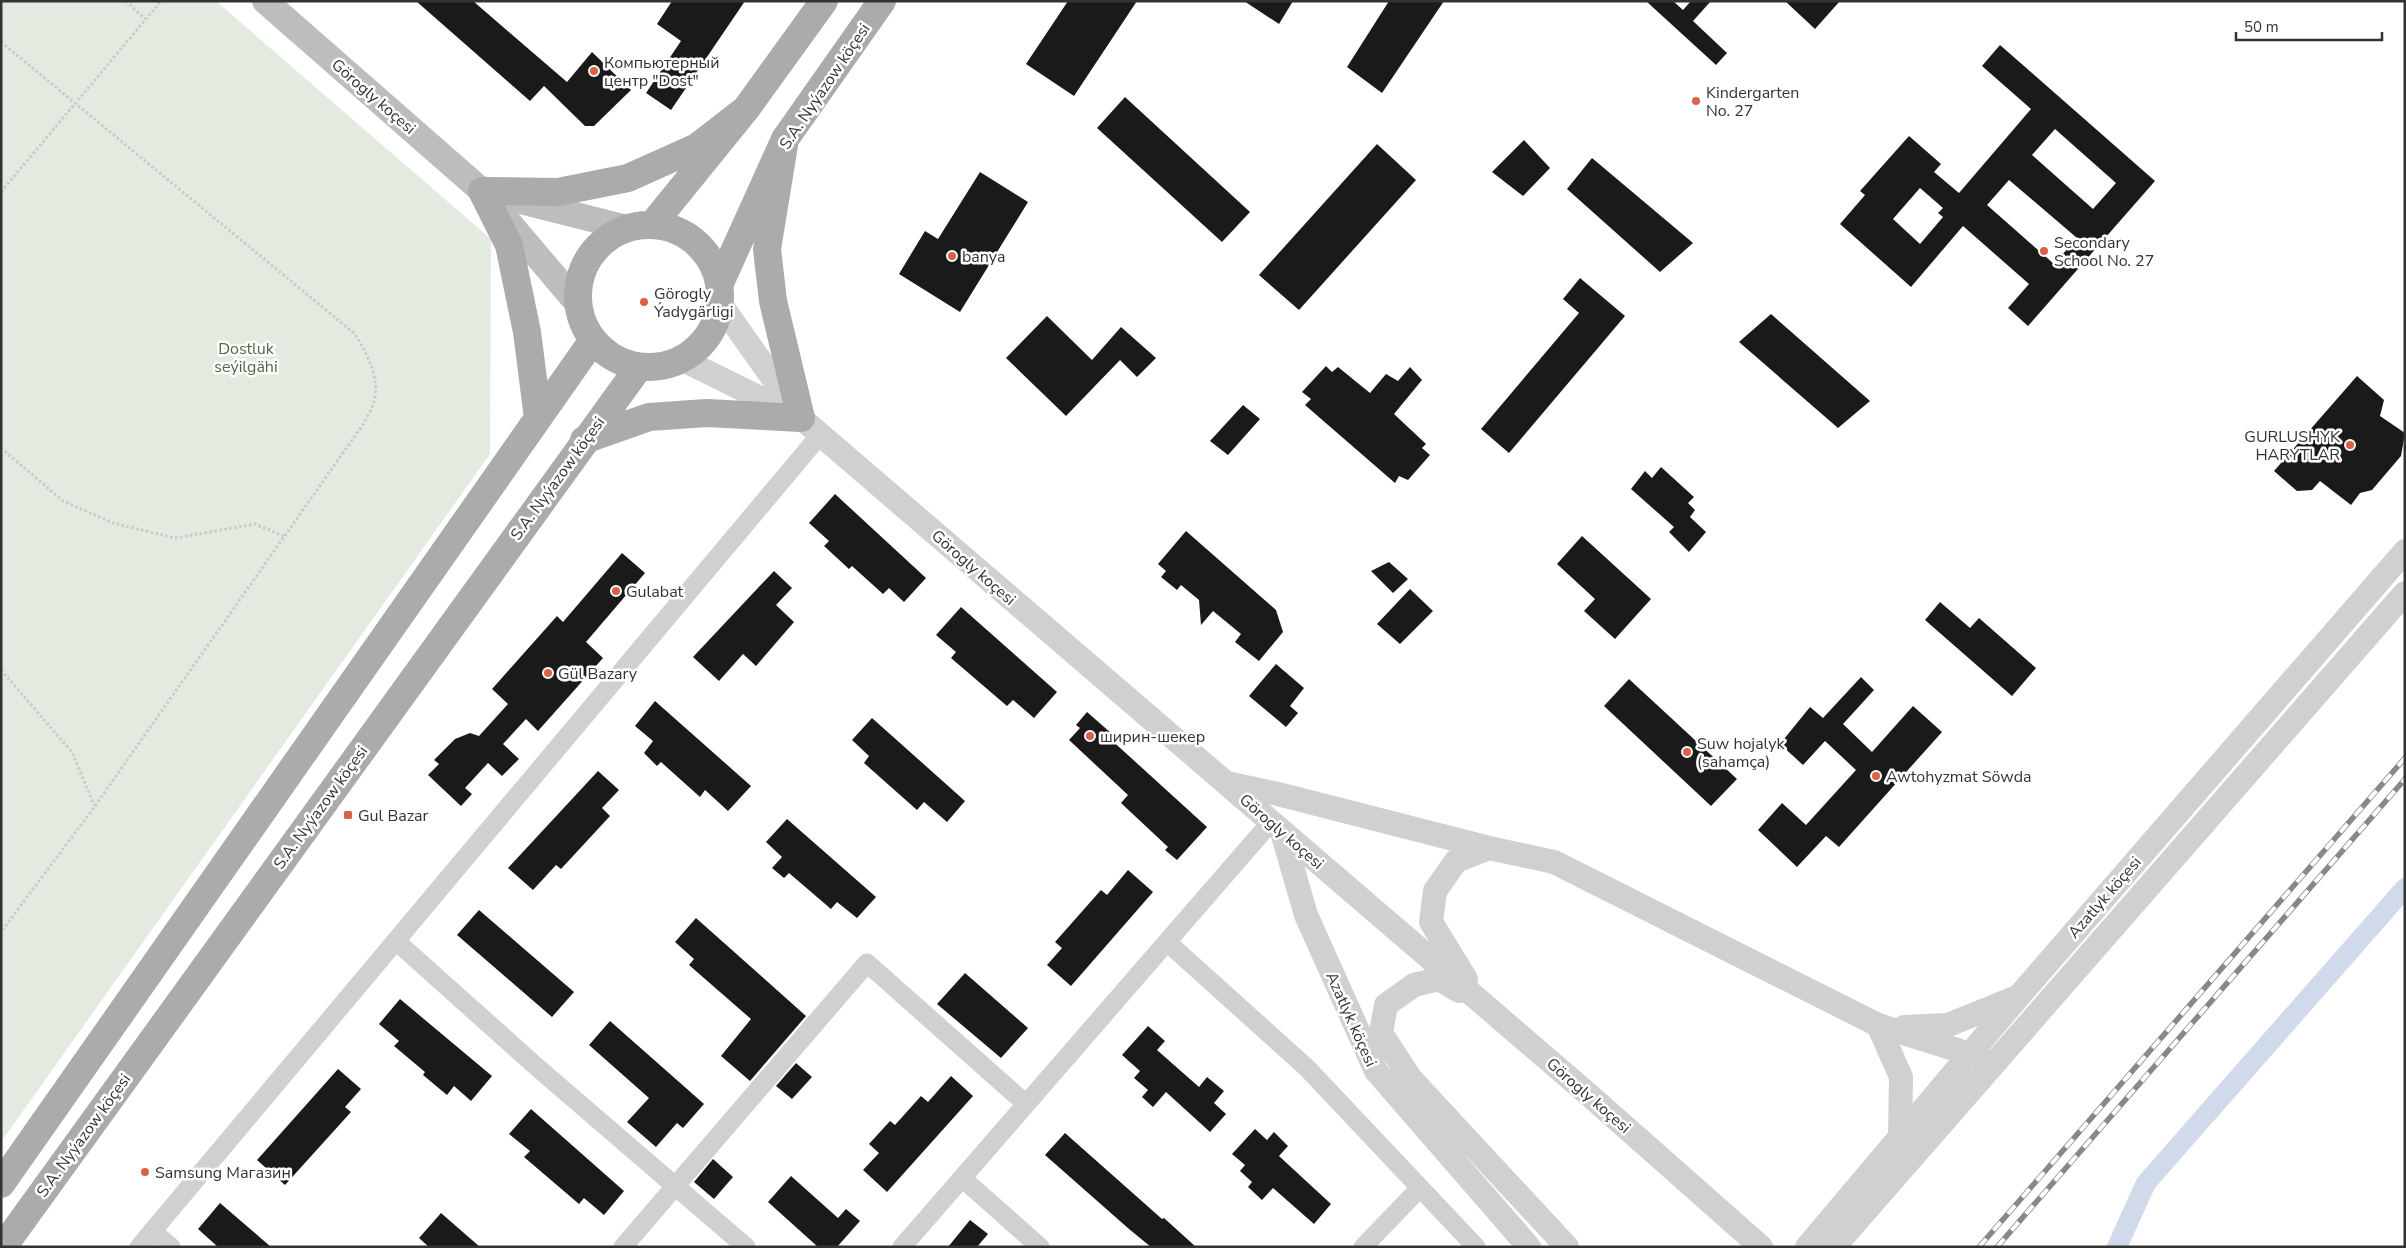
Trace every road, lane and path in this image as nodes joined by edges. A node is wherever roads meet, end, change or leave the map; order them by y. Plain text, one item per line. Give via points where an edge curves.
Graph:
1 (126, 1) edge
2 (160, 1) edge
3 (265, 1) edge
4 (824, 1) edge
5 (882, 1) edge
6 (146, 19) junction
7 (1, 42) edge
8 (74, 104) junction
9 (746, 109) junction
10 (785, 139) junction
11 (482, 191) junction
12 (1, 192) edge
13 (640, 226) junction
14 (720, 294) junction
15 (578, 304) junction
16 (593, 340) junction
17 (683, 360) junction
18 (639, 368) junction
19 (538, 418) junction
20 (810, 426) junction
21 (584, 440) junction
22 (1, 448) edge
23 (285, 537) junction
24 (2405, 551) edge
25 (2405, 593) edge
26 (1, 670) edge
27 (1226, 783) junction
28 (95, 806) junction
29 (1276, 827) junction
30 (1489, 848) junction
31 (1, 932) edge
32 (396, 941) junction
33 (1167, 942) junction
34 (2019, 996) junction
35 (1486, 1007) junction
36 (1878, 1025) junction
37 (1970, 1054) junction
38 (1992, 1066) junction
39 (1026, 1104) junction
40 (1900, 1136) junction
41 (962, 1178) junction
42 (1, 1184) edge
43 (676, 1185) junction
44 (1419, 1189) junction
45 (152, 1231) junction
46 (3, 1247) edge
47 (139, 1247) edge
48 (171, 1247) edge
49 (623, 1247) edge
50 (746, 1247) edge
51 (902, 1247) edge
52 (1040, 1247) edge
53 (1363, 1247) edge
54 (1476, 1247) edge
55 (1529, 1247) edge
56 (1567, 1247) edge
57 (1761, 1247) edge
58 (1807, 1247) edge
59 (1834, 1247) edge

1 - 6 path
2 - 6 path
3 - 11 main road, Görogly koçesi
4 - 9 main road
5 - 10 main road, S.A. Nyýazow köçesi
6 - 8 path
7 - 8 path
8 - 12 path
8 - 23 path via 355,334 371,362 374,402 364,423
9 - 11 main road via 697,147 628,178 558,192
9 - 13 main road
10 - 14 main road, S.A. Nyýazow köçesi
10 - 20 main road via 767,249 773,301
11 - 13 main road, Görogly koçesi
11 - 15 main road, Görogly koçesi
11 - 19 main road via 509,245 527,332
13 - 14 main road via 675,230 696,242 711,260
13 - 15 main road via 606,239 589,257 580,279
14 - 17 main road via 714,327 702,346
14 - 20 street
15 - 16 main road via 584,327
16 - 18 main road via 617,360
16 - 19 main road
17 - 18 main road via 662,367
17 - 20 street
18 - 21 main road, S.A. Nyýazow köçesi
19 - 42 main road
20 - 21 main road via 707,412 649,417
20 - 27 street, Görogly koçesi
20 - 32 street
21 - 46 main road, S.A. Nyýazow köçesi
22 - 23 path via 63,501 113,523 175,538 255,524
23 - 28 path
24 - 34 street, Azatlyk köçesi
25 - 38 street, Azatlyk köçesi
26 - 28 path via 72,752
27 - 29 street, Görogly koçesi
27 - 30 street
28 - 31 path
29 - 33 street
29 - 35 street, Görogly koçesi
29 - 55 street, Azatlyk köçesi via 1306,915 1376,1071
30 - 35 street via 1456,861 1435,890 1431,922
30 - 36 street via 1554,862
32 - 43 street
32 - 45 street
33 - 39 street
33 - 44 street via 1307,1068
34 - 36 street via 1948,1025
34 - 37 street, Azatlyk köçesi
35 - 56 street via 1439,979 1414,985 1386,1005 1381,1033 1411,1079
35 - 57 street, Görogly koçesi
36 - 37 street
36 - 40 street via 1901,1077
37 - 38 street
37 - 40 street, Azatlyk köçesi
38 - 59 street, Azatlyk köçesi
39 - 41 street
39 - 43 street via 867,963
40 - 58 street, Azatlyk köçesi
41 - 51 street
41 - 52 street
43 - 49 street
43 - 50 street
44 - 53 street
44 - 54 street
45 - 47 street
45 - 48 street

